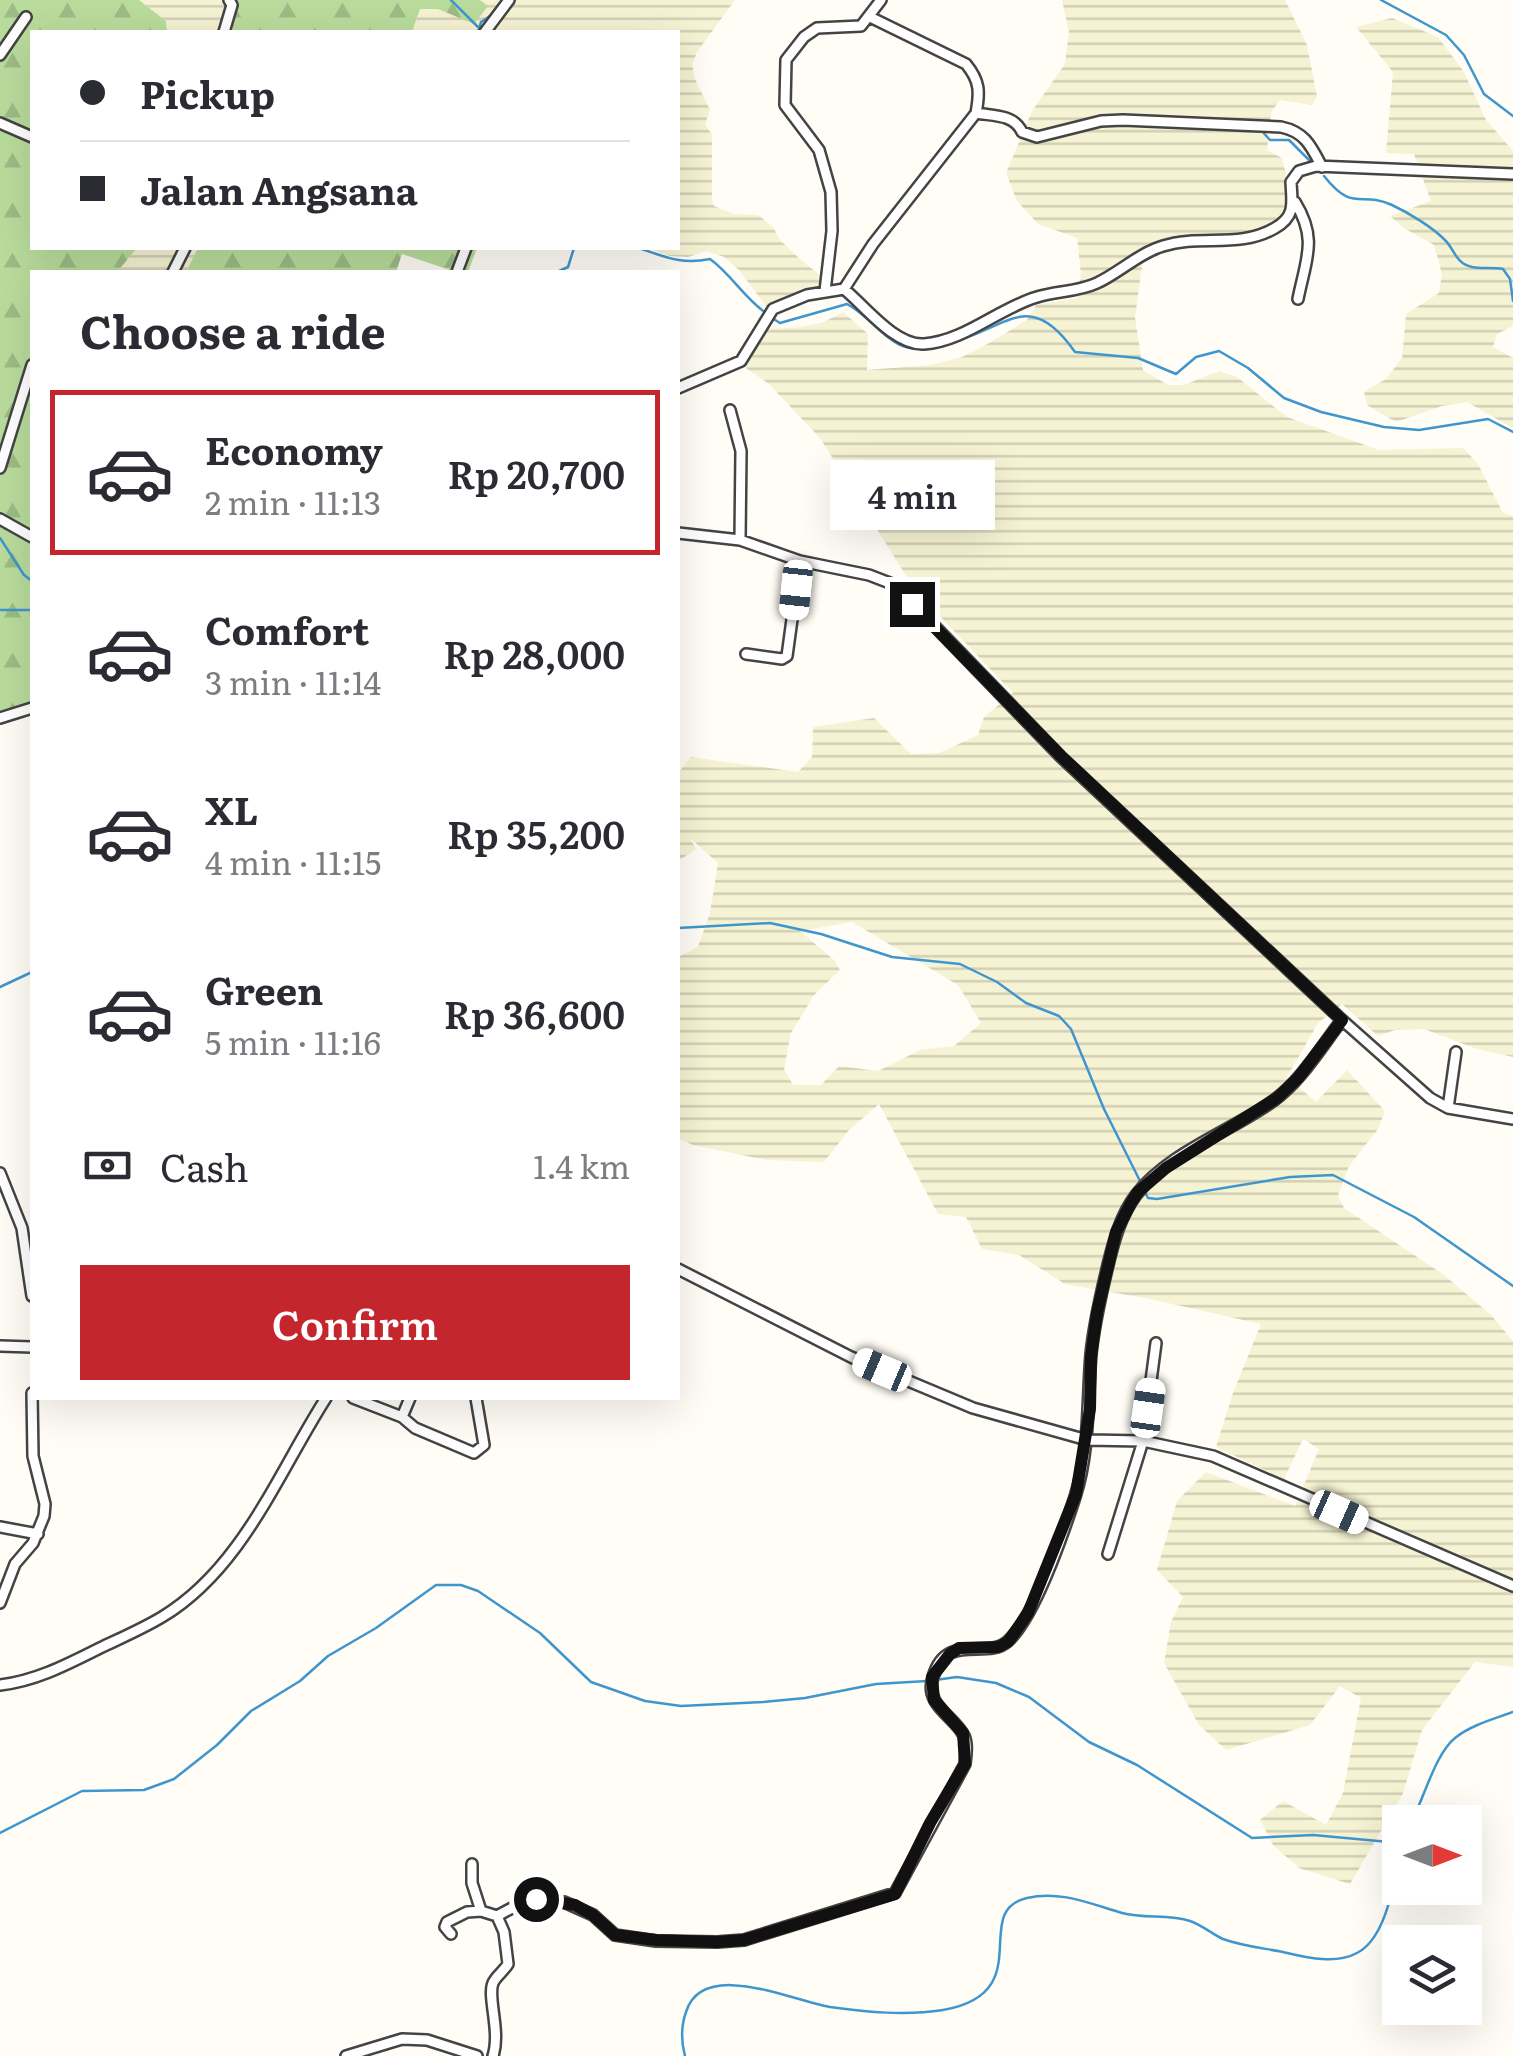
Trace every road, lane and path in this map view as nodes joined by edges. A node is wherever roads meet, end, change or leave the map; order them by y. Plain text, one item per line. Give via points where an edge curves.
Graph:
1 (229, 0) edge
2 (509, 0) edge
3 (881, 0) edge
4 (26, 16) dead end
5 (870, 16) junction
6 (225, 30) edge
7 (487, 30) edge
8 (0, 56) edge
9 (976, 113) junction
10 (0, 123) edge
11 (30, 136) edge
12 (1322, 166) junction
13 (1513, 174) edge
14 (1292, 195) junction
15 (844, 289) junction
16 (825, 290) junction
17 (1298, 299) dead end
18 (30, 372) edge
19 (680, 387) edge
20 (730, 410) dead end
21 (0, 468) edge
22 (0, 519) edge
23 (680, 533) edge
24 (30, 535) edge
25 (740, 540) junction
26 (800, 561) junction
27 (746, 654) dead end
28 (30, 709) edge
29 (0, 718) edge
30 (1342, 1020) junction
31 (1456, 1052) dead end
32 (1448, 1108) junction
33 (1513, 1118) edge
34 (0, 1173) edge
35 (680, 1270) edge
36 (30, 1271) edge
37 (1156, 1343) dead end
38 (0, 1346) edge
39 (30, 1347) edge
40 (32, 1400) edge
41 (325, 1400) edge
42 (359, 1400) edge
43 (409, 1400) edge
44 (476, 1400) edge
45 (402, 1417) junction
46 (1086, 1440) junction
47 (1143, 1441) junction
48 (0, 1527) edge
49 (38, 1534) junction
50 (1108, 1554) dead end
51 (1513, 1586) edge
52 (0, 1603) edge
53 (0, 1685) edge
54 (472, 1864) dead end
55 (482, 1911) junction
56 (497, 1916) junction
57 (451, 1934) dead end
58 (346, 2056) edge
59 (477, 2056) edge
60 (493, 2056) edge

1 - 6 street
2 - 7 street
3 - 5 street
4 - 8 street
5 - 9 street via 966,64 977,78
5 - 16 street via 861,26 817,28 786,60 786,104 818,150 830,192
9 - 12 street via 1009,118 1036,137 1123,120 1282,127 1308,140
9 - 15 street
10 - 11 street
12 - 13 street
12 - 14 street via 1299,171
14 - 15 street via 1291,214 1262,234 1162,246 1098,283 1036,297 925,344 902,338
14 - 17 street via 1310,232
15 - 16 street
16 - 19 street via 773,308 741,361
18 - 21 street
20 - 25 street via 741,451
22 - 24 street
23 - 25 street
25 - 26 street
26 - 27 street via 788,656
26 - 30 street via 895,586 1061,756
28 - 29 street
30 - 32 street
30 - 46 street via 1277,1098 1142,1188 1116,1232 1097,1313
31 - 32 street
32 - 33 street
34 - 36 street
35 - 46 street via 851,1357 973,1408
37 - 47 street
38 - 39 street
40 - 49 street via 33,1456 45,1504
41 - 53 street via 219,1568 164,1616 47,1673
42 - 45 street
43 - 45 street
44 - 45 street via 484,1445 474,1453
46 - 47 street
46 - 56 street via 1076,1494 1028,1613 1008,1642 959,1648 932,1677 934,1700 963,1733 965,1764 902,1884 888,1898 717,1942 615,1935 564,1902 536,1899
47 - 50 street
47 - 51 street via 1214,1456
48 - 49 street
49 - 52 street
54 - 55 street
55 - 56 street
55 - 57 street via 447,1922
56 - 60 street via 508,1964 491,1991 498,2031
58 - 59 street via 402,2039

